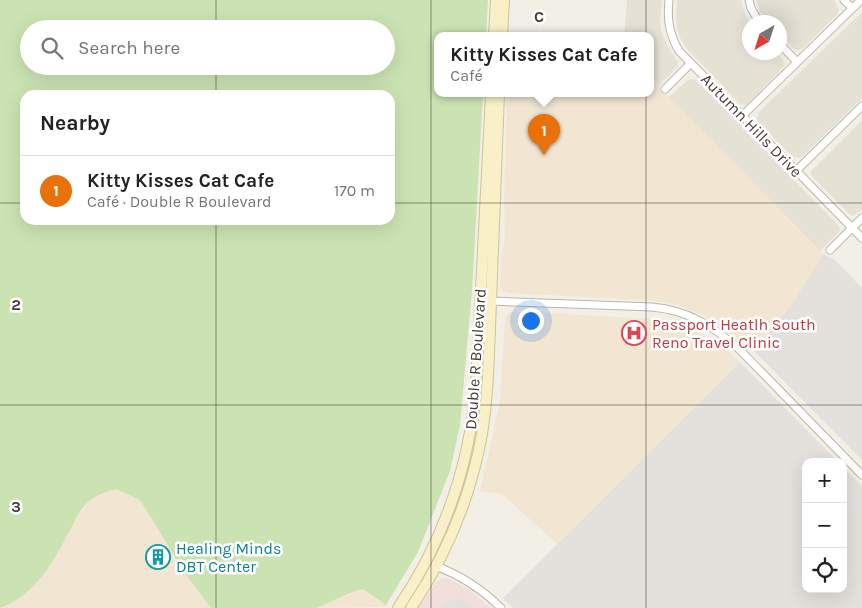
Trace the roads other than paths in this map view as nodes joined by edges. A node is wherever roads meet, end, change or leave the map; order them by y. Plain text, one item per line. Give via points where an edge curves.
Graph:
1 (496, 0) edge
2 (504, 0) edge
3 (669, 0) edge
4 (749, 0) edge
5 (844, 0) edge
6 (861, 0) edge
7 (852, 8) junction
8 (755, 15) edge
9 (494, 32) edge
10 (502, 32) edge
11 (787, 51) edge
12 (797, 62) junction
13 (691, 63) junction
14 (665, 88) dead end
15 (491, 97) edge
16 (499, 97) edge
17 (862, 106) edge
18 (742, 116) junction
19 (796, 171) junction
20 (862, 218) edge
21 (852, 228) junction
22 (862, 238) edge
23 (830, 250) dead end
24 (480, 301) junction
25 (491, 302) junction
26 (862, 475) edge
27 (436, 566) junction
28 (398, 608) edge
29 (411, 608) edge
30 (502, 608) edge

1 - 9 main road
2 - 10 main road
3 - 13 street, Autumn Hills Drive via 670,33 679,51
4 - 8 street
5 - 7 street
6 - 7 street
7 - 12 street
11 - 12 street
12 - 18 street
13 - 14 street
13 - 18 street, Autumn Hills Drive
15 - 24 main road, Double R Boulevard
16 - 25 main road, Double R Boulevard
17 - 19 street
18 - 19 street, Autumn Hills Drive
19 - 21 street, Autumn Hills Drive
20 - 21 street
21 - 22 street, Autumn Hills Drive
21 - 23 street
24 - 25 street
24 - 28 main road, Double R Boulevard via 474,408 463,466 438,538
25 - 26 street via 652,307 689,315 720,332 742,351
25 - 27 main road, Double R Boulevard via 488,375 472,479
27 - 29 main road, Double R Boulevard
27 - 30 street via 477,586

